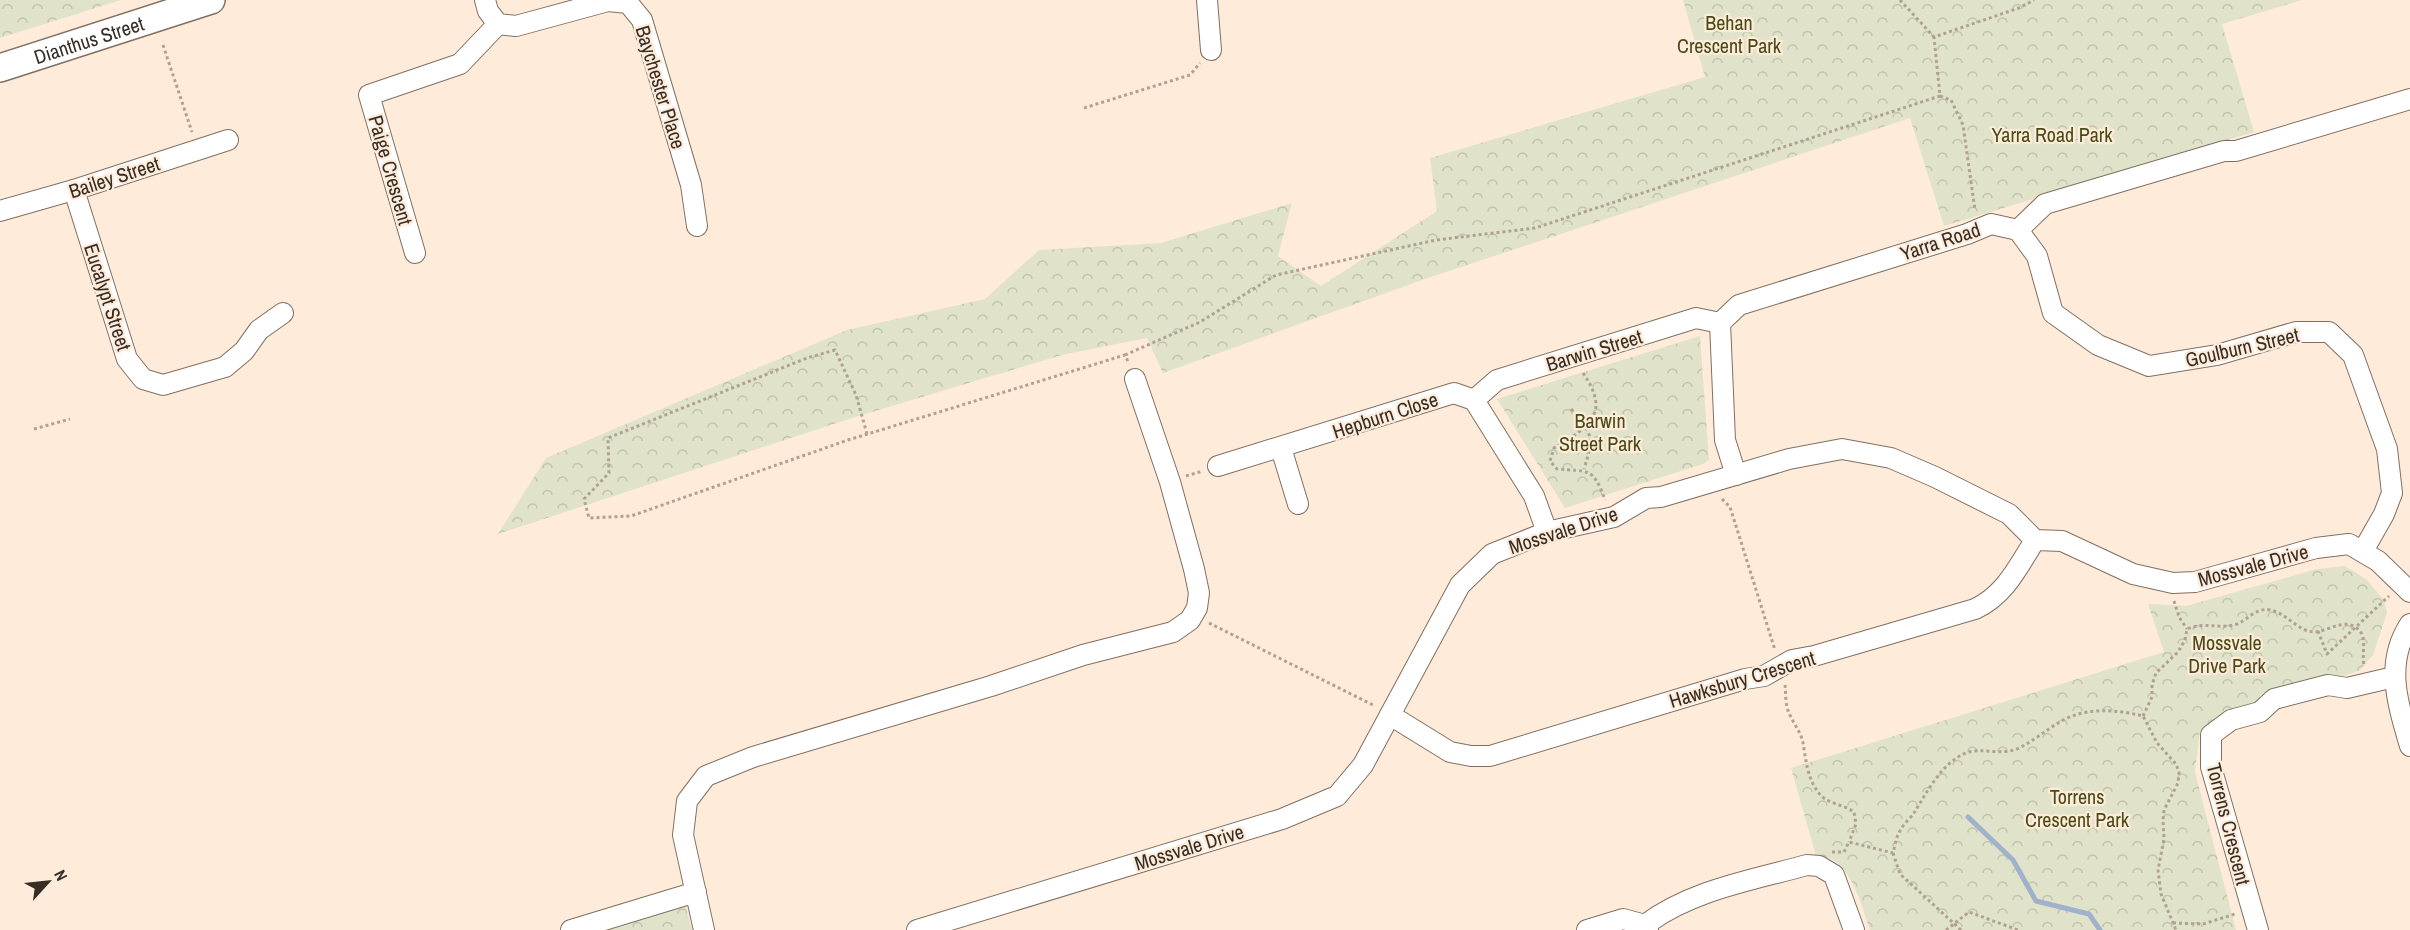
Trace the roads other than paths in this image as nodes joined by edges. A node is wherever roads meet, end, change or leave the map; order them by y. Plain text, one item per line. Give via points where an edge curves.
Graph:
1 (211, 0) edge
2 (485, 0) edge
3 (1207, 0) edge
4 (498, 24) junction
5 (1211, 50) road end
6 (0, 68) edge
7 (2410, 99) edge
8 (228, 140) dead end
9 (74, 190) junction
10 (0, 211) edge
11 (697, 226) dead end
12 (2019, 230) junction
13 (415, 253) dead end
14 (283, 313) dead end
15 (1720, 323) junction
16 (1135, 379) road end
17 (1474, 400) junction
18 (1281, 448) junction
19 (1218, 466) road end
20 (1736, 475) junction
21 (1298, 504) dead end
22 (1547, 532) junction
23 (2035, 540) junction
24 (2363, 551) junction
25 (2401, 592) edge
26 (2410, 624) edge
27 (2394, 677) junction
28 (1390, 715) junction
29 (2410, 746) edge
30 (696, 892) junction
31 (1647, 928) edge
32 (571, 930) edge
33 (704, 930) edge
34 (920, 930) edge
35 (1587, 930) edge
36 (1854, 930) edge
37 (2258, 930) edge

1 - 6 street, Dianthus Street
2 - 4 street
3 - 5 street
4 - 11 street, Baychester Place via 516,26 608,1 628,3 642,20 691,184
4 - 13 street, Paige Crescent via 460,64 369,95
7 - 12 street via 2045,204
8 - 9 street, Bailey Street
9 - 10 street, Bailey Street
9 - 14 street, Eucalypt Street via 128,359 142,379 163,384 225,368 259,330
12 - 15 street, Yarra Road via 1990,224 1739,305
12 - 24 street, Goulburn Street via 2037,256 2053,313 2098,345 2149,366 2217,355 2296,332 2329,332 2353,354 2387,449 2392,493
15 - 17 street, Barwin Street via 1696,318 1497,380
15 - 20 street via 1725,440
16 - 30 street via 1170,482 1199,593 1190,620 1173,632 1083,655 753,757 706,776 687,801 683,835
17 - 18 street, Hepburn Close via 1454,393
17 - 22 street via 1534,496
18 - 19 street, Hepburn Close
18 - 21 street
20 - 22 street, Mossvale Drive via 1646,498 1614,517
20 - 23 street, Mossvale Drive via 1842,449 1891,458 2009,514
22 - 28 street, Mossvale Drive via 1492,555 1460,585
23 - 24 street, Mossvale Drive via 2062,541 2133,574 2173,583 2195,582 2331,545 2349,544
23 - 28 street, Hawksbury Crescent via 2005,588 1975,609 1792,660 1764,676 1490,756 1450,752
24 - 25 street, Mossvale Drive via 2378,561
26 - 27 street via 2395,660
27 - 29 street
27 - 37 street, Torrens Crescent via 2347,688 2328,685 2274,699 2260,712 2231,720 2211,735 2211,767
28 - 34 street, Mossvale Drive via 1363,765 1337,796 1282,819
30 - 32 street
30 - 33 street
31 - 35 street via 1623,919
31 - 36 street via 1663,912 1694,898 1807,865 1819,866 1834,875

